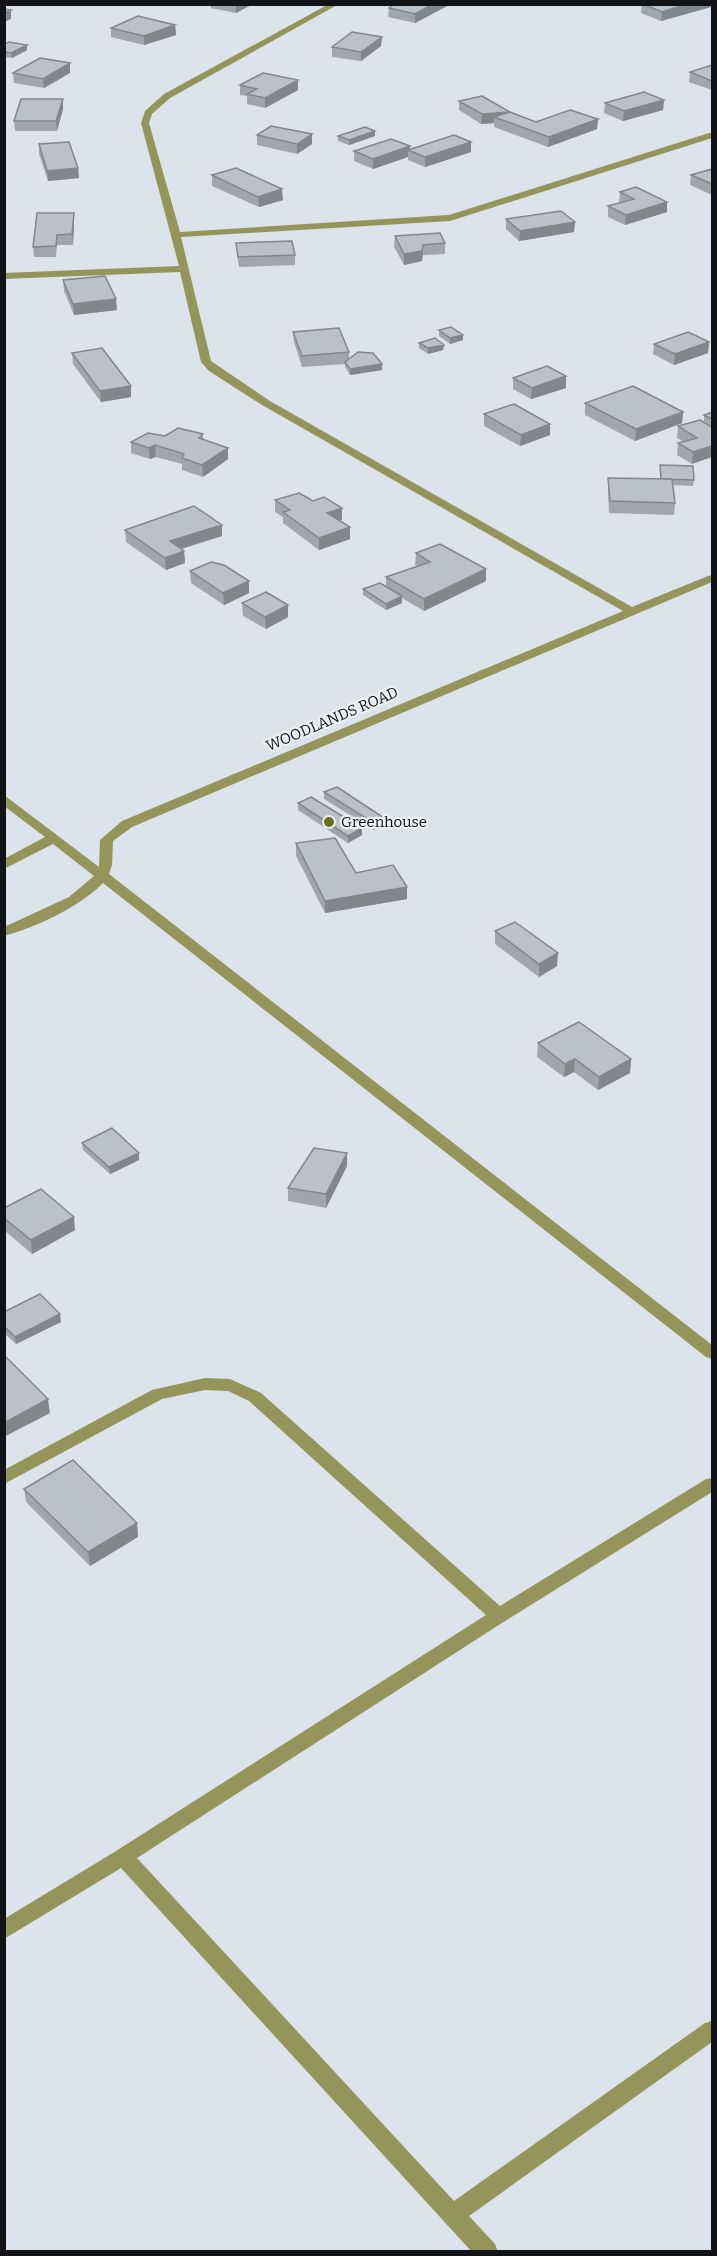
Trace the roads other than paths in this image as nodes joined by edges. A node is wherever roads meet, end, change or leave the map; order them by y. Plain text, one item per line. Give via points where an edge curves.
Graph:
1 (336, 4) edge
2 (712, 135) edge
3 (176, 236) junction
4 (183, 269) junction
5 (4, 276) edge
6 (712, 578) edge
7 (632, 612) junction
8 (4, 799) edge
9 (53, 838) junction
10 (4, 865) edge
11 (101, 876) junction
12 (4, 932) edge
13 (712, 1353) edge
14 (4, 1478) edge
15 (712, 1484) edge
16 (499, 1616) junction
17 (123, 1857) junction
18 (4, 1930) edge
19 (712, 2030) edge
20 (454, 2214) junction
21 (487, 2252) edge

1 - 3 street via 167,96 148,113 145,123
2 - 3 street via 450,218
3 - 4 street
4 - 5 street
4 - 7 street via 202,353 213,369
6 - 7 street, WOODLANDS ROAD
7 - 11 street, WOODLANDS ROAD via 127,824 107,840
8 - 9 street
9 - 10 street
9 - 11 street
11 - 12 street via 66,903
11 - 13 street
14 - 16 street via 158,1394 205,1384 230,1385 255,1397
15 - 16 street
16 - 17 street
17 - 18 street
17 - 20 street
19 - 20 street
20 - 21 street

